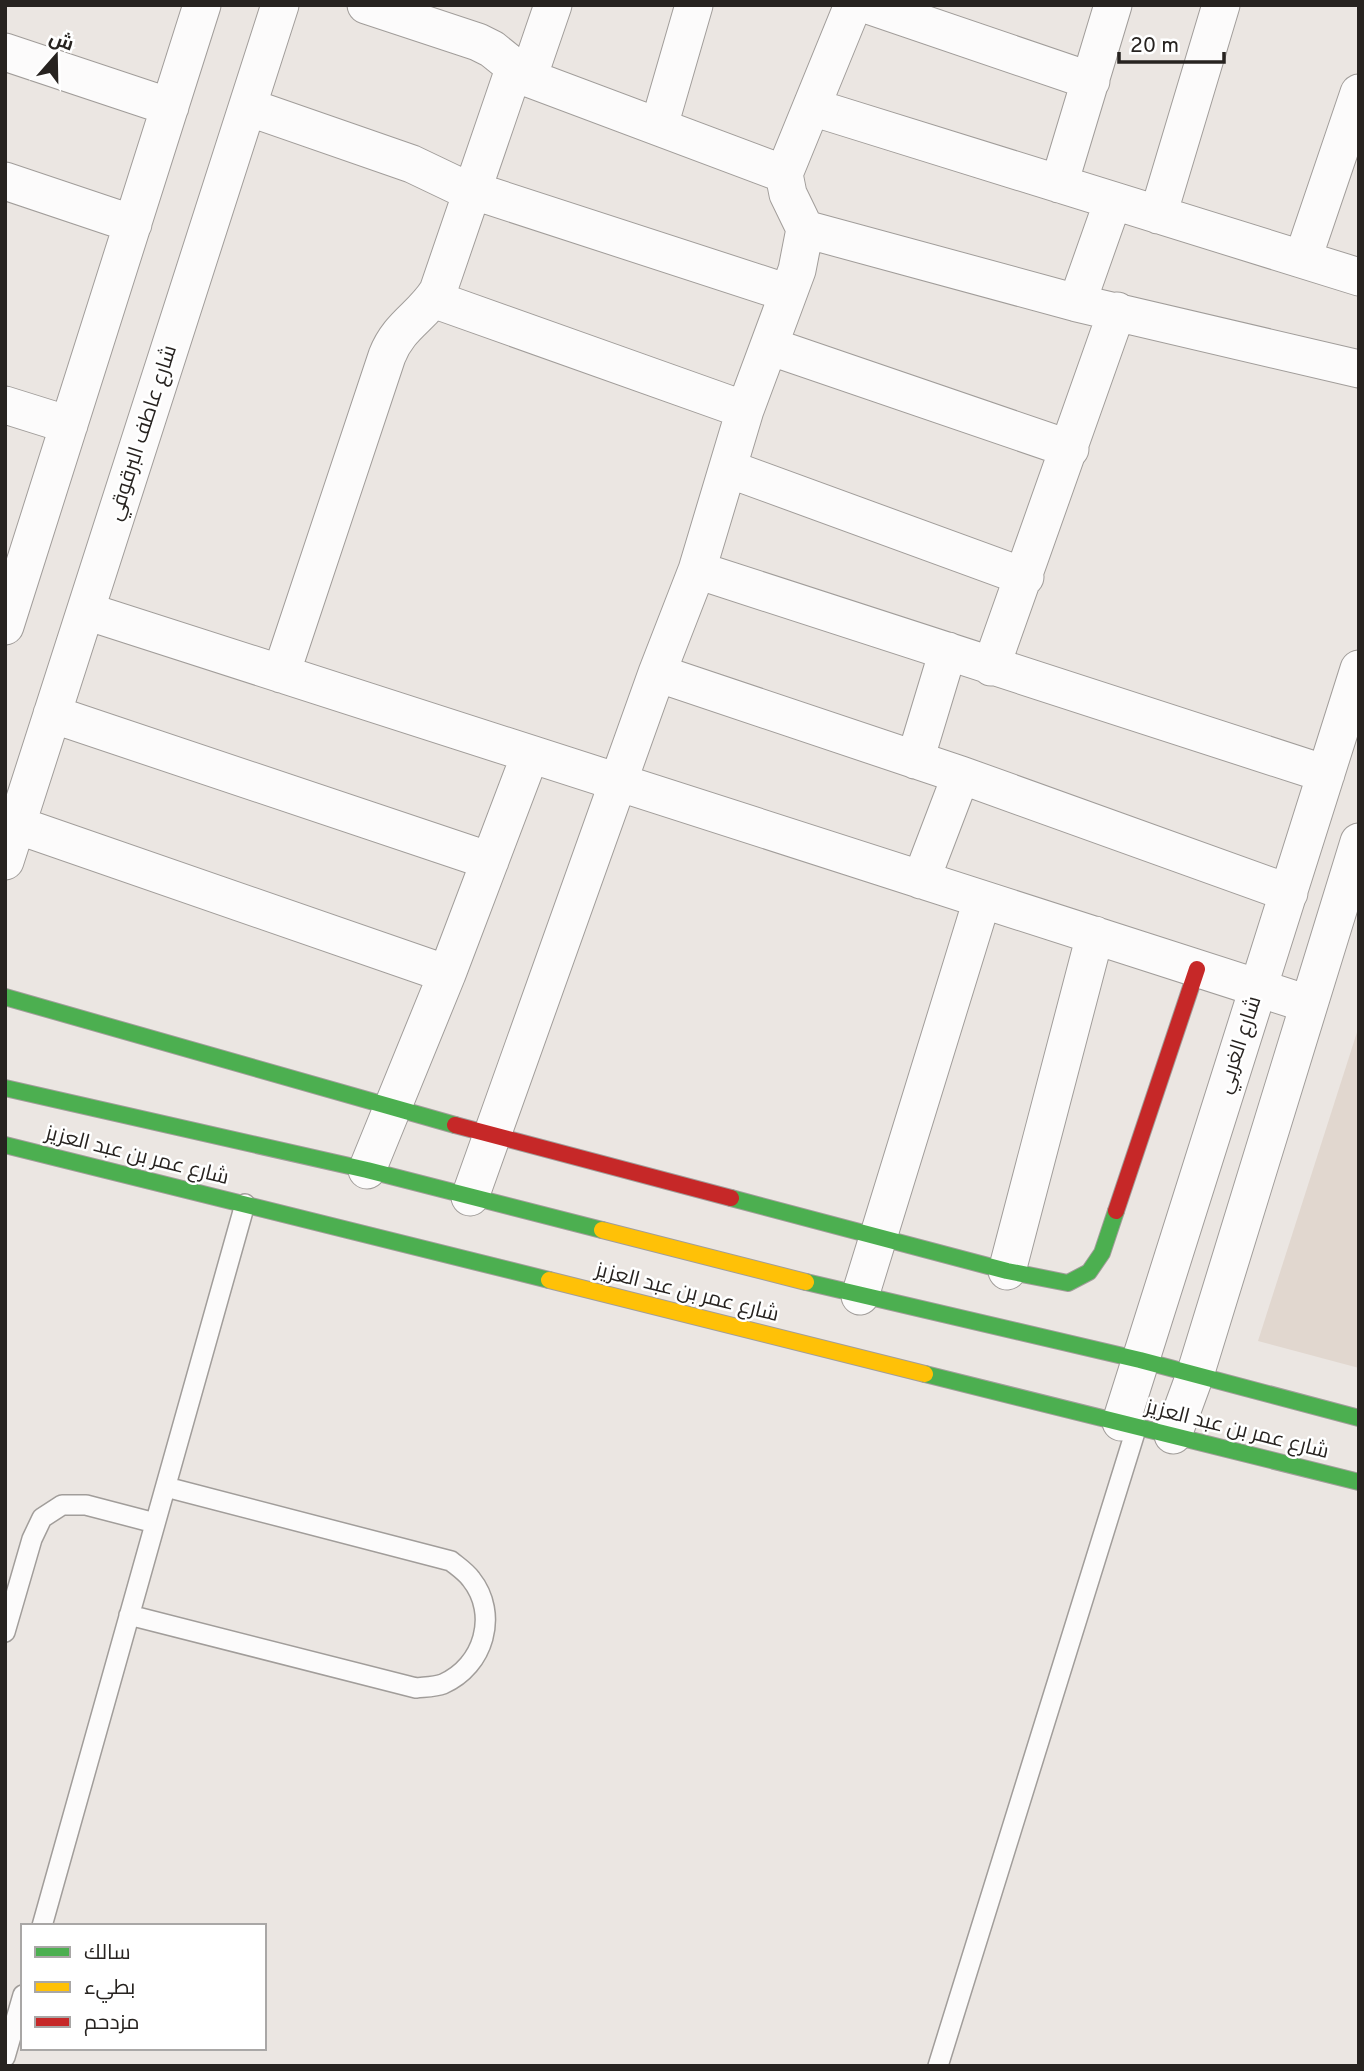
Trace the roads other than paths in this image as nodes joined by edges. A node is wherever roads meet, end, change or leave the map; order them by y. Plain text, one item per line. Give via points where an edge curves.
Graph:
1 (202, 5) edge
2 (280, 5) edge
3 (366, 5) edge
4 (553, 5) edge
5 (694, 5) edge
6 (853, 5) edge
7 (868, 5) edge
8 (1113, 5) edge
9 (1221, 5) edge
10 (5, 52) edge
11 (521, 74) junction
12 (1091, 80) junction
13 (1359, 93) edge
14 (170, 107) junction
15 (248, 107) junction
16 (812, 107) junction
17 (659, 126) junction
18 (784, 174) junction
19 (5, 181) edge
20 (1059, 184) junction
21 (473, 190) junction
22 (1113, 201) junction
23 (1158, 215) junction
24 (133, 224) junction
25 (805, 229) junction
26 (1303, 258) junction
27 (1359, 277) edge
28 (788, 293) junction
29 (433, 299) junction
30 (1077, 303) junction
31 (1117, 311) junction
32 (769, 346) junction
33 (1359, 369) edge
34 (5, 405) edge
35 (745, 410) junction
36 (69, 425) junction
37 (1070, 450) junction
38 (729, 469) junction
39 (20, 530) edge
40 (697, 570) junction
41 (1026, 576) junction
42 (86, 611) junction
43 (5, 626) edge
44 (948, 651) junction
45 (991, 667) junction
46 (1359, 669) edge
47 (657, 673) junction
48 (281, 674) junction
49 (52, 714) junction
50 (530, 755) junction
51 (915, 760) junction
52 (1326, 774) junction
53 (961, 775) junction
54 (619, 783) junction
55 (17, 825) junction
56 (1359, 842) edge
57 (5, 861) edge
58 (490, 861) junction
59 (921, 880) junction
60 (1289, 893) junction
61 (982, 900) junction
62 (1095, 935) junction
63 (1197, 969) junction
64 (447, 974) junction
65 (1258, 989) junction
66 (5, 997) edge
67 (1308, 1004) junction
68 (5, 1088) edge
69 (393, 1108) junction
70 (490, 1135) junction
71 (5, 1145) edge
72 (367, 1170) junction
73 (470, 1197) junction
74 (245, 1204) junction
75 (877, 1237) junction
76 (1007, 1271) junction
77 (860, 1296) junction
78 (1140, 1360) junction
79 (1195, 1375) junction
80 (1359, 1418) edge
81 (1129, 1424) junction
82 (1173, 1435) junction
83 (1359, 1482) edge
84 (166, 1487) junction
85 (155, 1522) junction
86 (129, 1615) junction
87 (5, 1632) edge
88 (43, 1924) edge
89 (21, 2002) edge
90 (5, 2057) edge
91 (938, 2066) edge

1 - 14 street
2 - 15 street, شارع عاطف البرقوقي
3 - 11 street via 478,42
4 - 11 street
5 - 17 street
6 - 16 street
7 - 12 street
8 - 12 street
9 - 23 street
10 - 14 street
11 - 17 street
11 - 21 street
12 - 20 street
13 - 26 street
14 - 24 street
15 - 21 street
15 - 42 street, شارع عاطف البرقوقي
16 - 18 street
16 - 20 street
17 - 18 street
18 - 25 street
19 - 24 street
20 - 22 street
21 - 28 street
21 - 29 street
22 - 23 street
22 - 30 street
23 - 26 street
24 - 36 street
25 - 28 street
25 - 30 street
26 - 27 street
28 - 32 street
29 - 35 street
29 - 48 street via 393,341
30 - 31 street
31 - 33 street
31 - 37 street
32 - 35 street
32 - 37 street
34 - 36 street
35 - 38 street
36 - 39 street
37 - 41 street
38 - 40 street
38 - 41 street
39 - 43 street
40 - 44 street
40 - 47 street
41 - 45 street
42 - 48 street
42 - 49 street, شارع عاطف البرقوقي
44 - 45 street
44 - 51 street
45 - 52 street
46 - 52 street, شارع الغربي
47 - 51 street
47 - 54 street
48 - 50 street
49 - 55 street, شارع عاطف البرقوقي
49 - 58 street
50 - 54 street
50 - 58 street
51 - 53 street
52 - 60 street, شارع الغربي
53 - 59 street
53 - 60 street
54 - 59 street
54 - 70 street
55 - 57 street, شارع عاطف البرقوقي
55 - 64 street
56 - 67 street
58 - 64 street
59 - 61 street
60 - 65 street, شارع الغربي
61 - 62 street
61 - 75 street
62 - 63 street
62 - 76 street
63 - 65 street
63 - 76 main road via 1102,1253 1089,1272 1068,1283
64 - 69 street
65 - 67 street
65 - 78 street, شارع الغربي
66 - 69 main road
67 - 79 street
68 - 72 main road, شارع عمر بن عبد العزيز
69 - 70 main road
69 - 72 street
70 - 73 street
70 - 75 main road
71 - 74 main road, شارع عمر بن عبد العزيز
72 - 73 main road, شارع عمر بن عبد العزيز
73 - 77 main road, شارع عمر بن عبد العزيز
74 - 81 main road, شارع عمر بن عبد العزيز
74 - 84 lane
75 - 76 main road
75 - 77 street
77 - 78 main road, شارع عمر بن عبد العزيز
78 - 79 main road, شارع عمر بن عبد العزيز
78 - 81 street, شارع الغربي
79 - 80 main road, شارع عمر بن عبد العزيز
79 - 82 street
81 - 82 main road, شارع عمر بن عبد العزيز
81 - 91 lane
82 - 83 main road, شارع عمر بن عبد العزيز
84 - 85 lane
84 - 86 lane via 450,1561 471,1578 483,1600 486,1626 480,1650 464,1671 442,1685 416,1688
85 - 86 lane
85 - 87 lane via 86,1505 62,1505 42,1518
86 - 88 lane
89 - 90 lane

